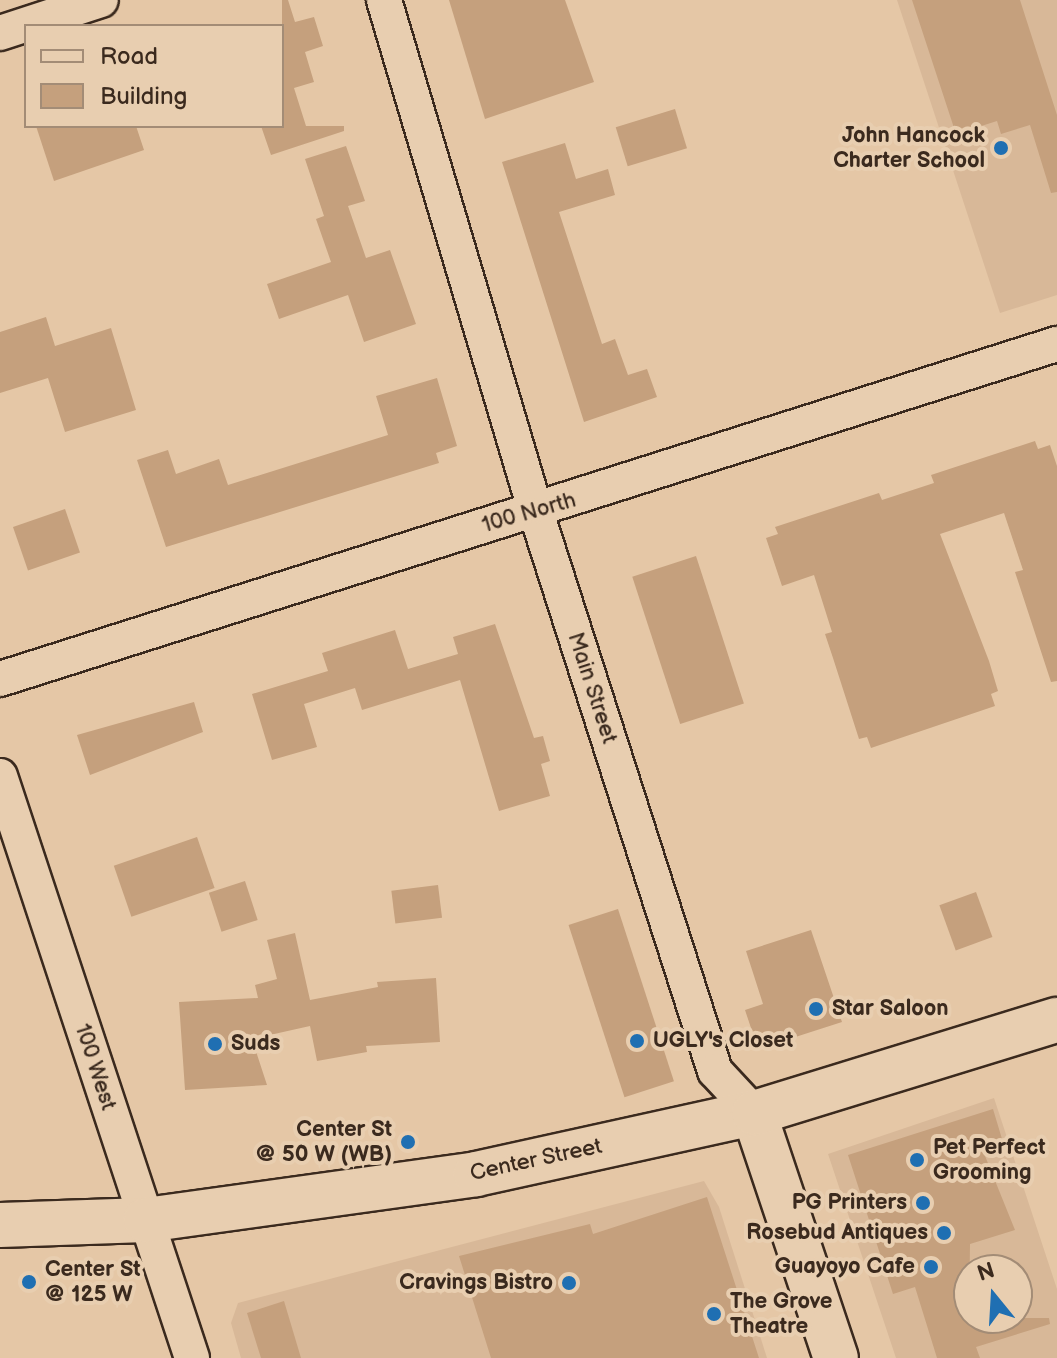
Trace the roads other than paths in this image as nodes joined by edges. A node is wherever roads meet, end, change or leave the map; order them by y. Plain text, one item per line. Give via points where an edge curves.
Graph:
1 (101, 0) edge
2 (384, 0) edge
3 (28, 24) edge
4 (24, 25) edge
5 (0, 33) edge
6 (1057, 344) edge
7 (535, 509) junction
8 (0, 679) edge
9 (0, 776) edge
10 (1057, 1020) edge
11 (754, 1113) junction
12 (146, 1220) junction
13 (0, 1225) edge
14 (192, 1358) edge
15 (836, 1358) edge

1 - 3 street
2 - 7 street, Main Street
4 - 5 street
6 - 7 street, 100 North
7 - 8 street, 100 North
7 - 11 street, Main Street via 715,1071
9 - 12 street, 100 West
10 - 11 main road, Center Street
11 - 12 main road, Center Street via 476,1174
11 - 15 main road, Main Street
12 - 13 main road, Center Street
12 - 14 street, 100 West

